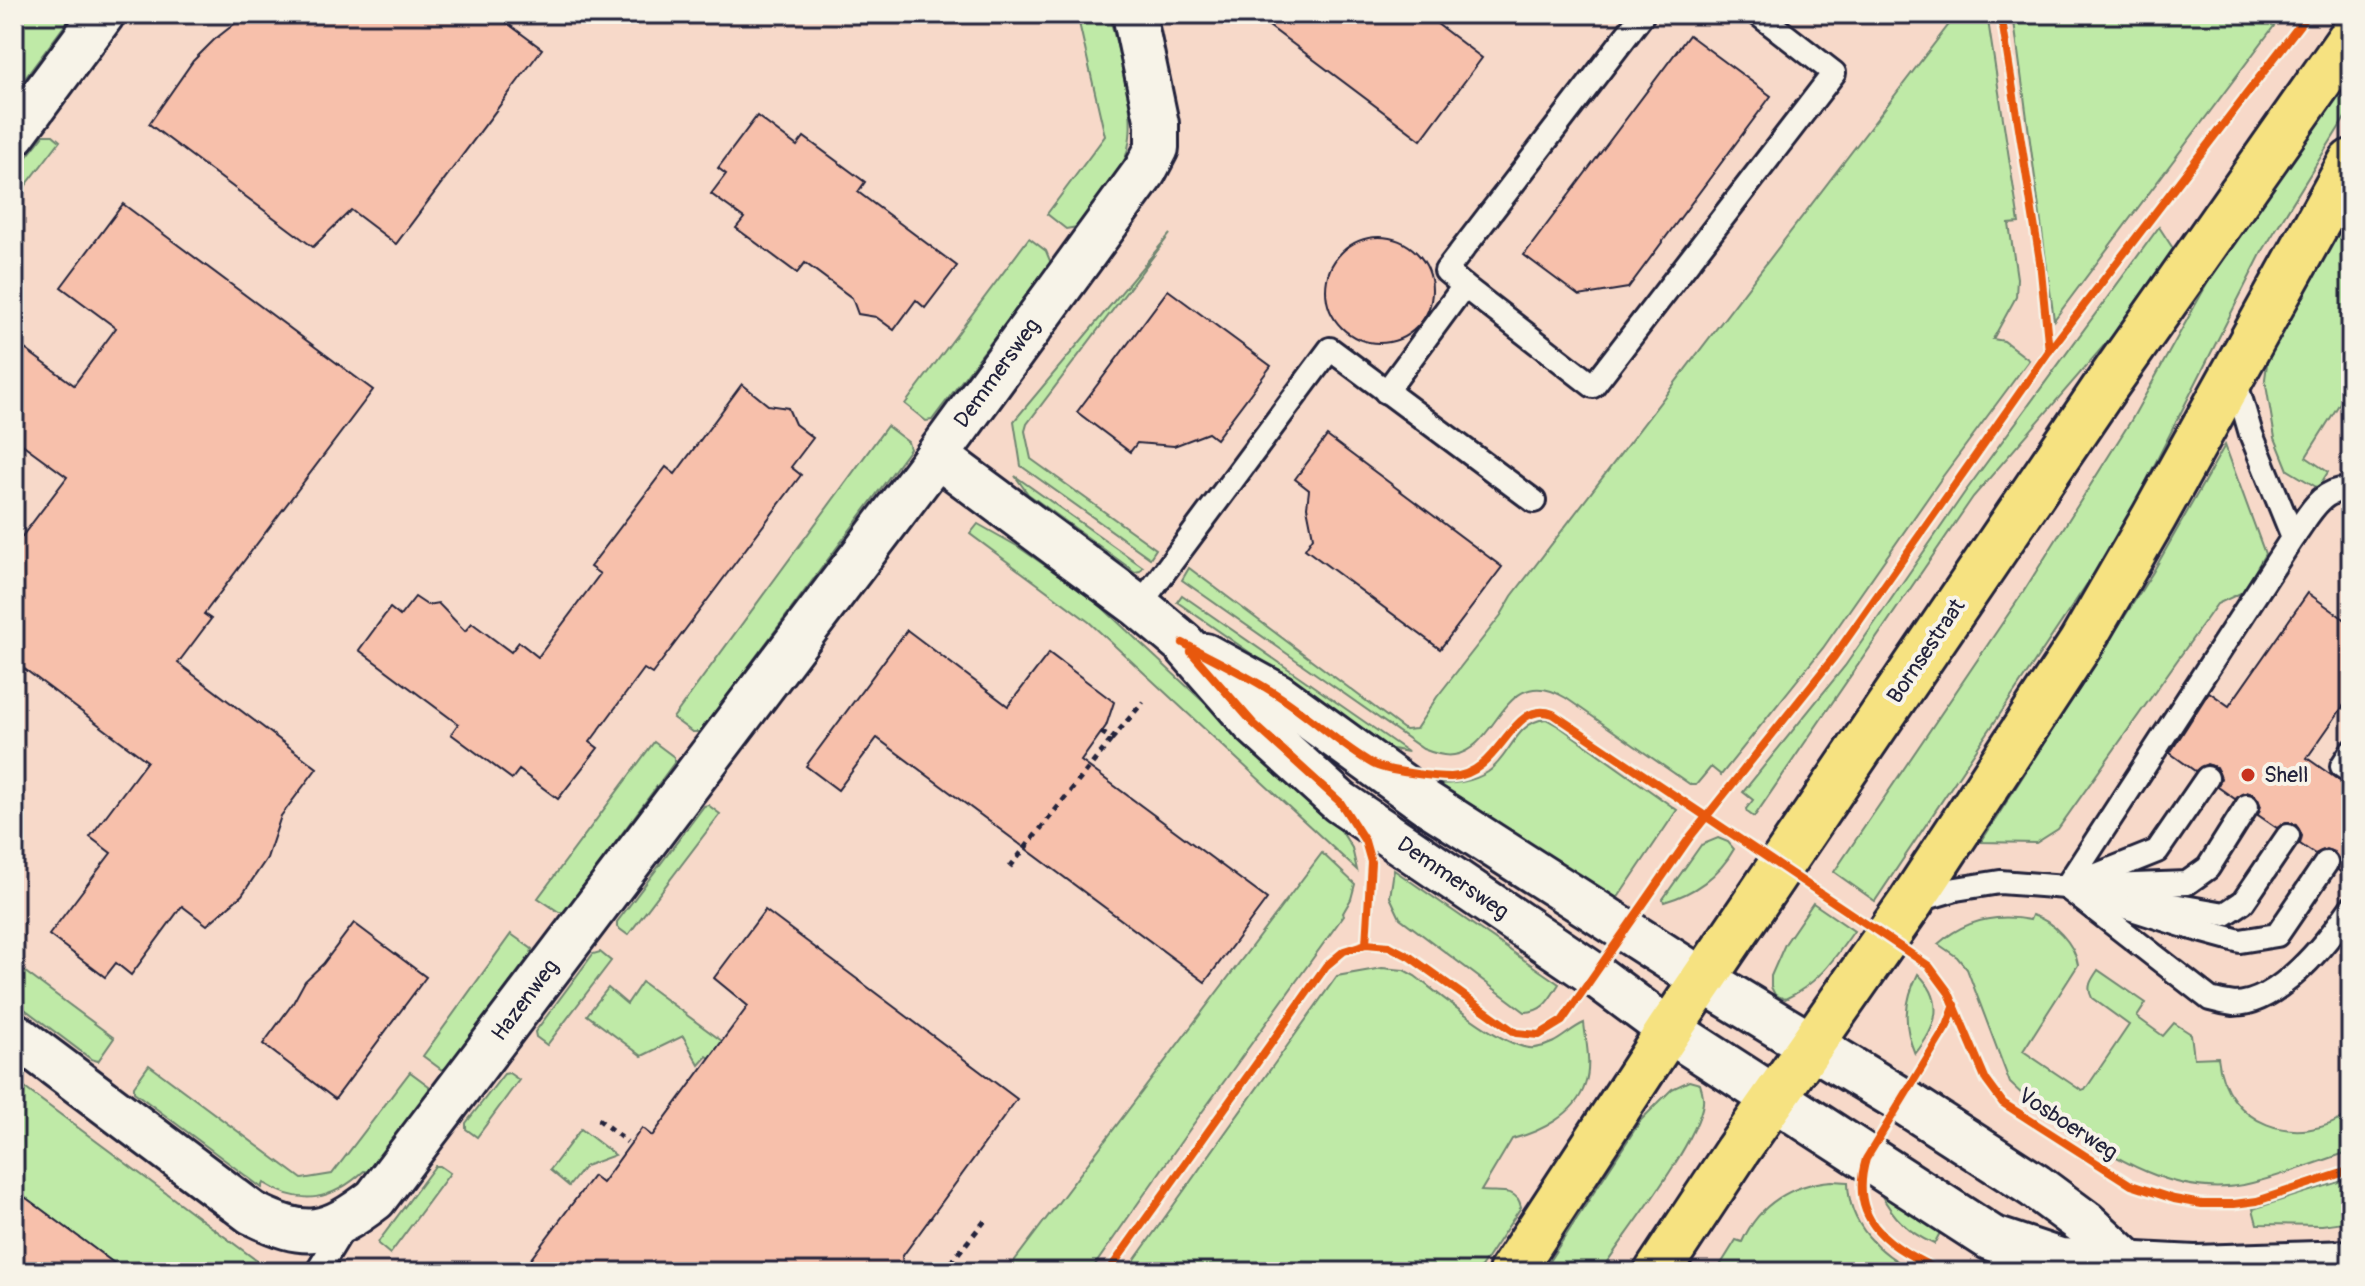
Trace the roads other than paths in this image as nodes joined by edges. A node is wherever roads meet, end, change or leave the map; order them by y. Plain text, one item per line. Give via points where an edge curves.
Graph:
1 (103, 14) edge
2 (1134, 14) edge
3 (1643, 14) edge
4 (1758, 14) edge
5 (2351, 37) edge
6 (14, 134) edge
7 (2351, 162) edge
8 (1464, 286) junction
9 (2233, 374) junction
10 (1386, 392) junction
11 (937, 456) junction
12 (2351, 490) edge
13 (1534, 501) dead end
14 (2293, 537) junction
15 (1139, 606) junction
16 (1183, 643) junction
17 (2351, 752) edge
18 (2351, 772) edge
19 (2207, 778) dead end
20 (2247, 806) dead end
21 (2288, 836) dead end
22 (2326, 863) dead end
23 (2066, 887) junction
24 (1911, 902) junction
25 (2351, 908) edge
26 (1703, 980) junction
27 (1669, 1030) junction
28 (14, 1034) edge
29 (1811, 1044) junction
30 (1774, 1097) junction
31 (350, 1219) junction
32 (2128, 1263) junction
33 (2351, 1263) edge
34 (317, 1272) edge
35 (1511, 1272) edge
36 (1657, 1272) edge

1 - 6 street
2 - 11 street, Demmersweg via 1157,124 1157,148
3 - 8 lane via 1446,271
4 - 8 lane via 1834,73 1593,386
5 - 26 main road, Bornsestraat via 2120,365
7 - 9 main road
8 - 10 lane
9 - 14 lane
9 - 24 main road via 2081,643
10 - 13 lane
10 - 15 lane via 1330,349
11 - 15 street, Demmersweg
11 - 31 street, Hazenweg via 375,1199
12 - 14 lane via 2321,498
14 - 23 lane
15 - 16 street, Demmersweg
16 - 26 street, Demmersweg via 1278,695 1425,802
16 - 27 street, Demmersweg via 1253,723 1340,802
17 - 18 lane via 2342,766
19 - 23 lane via 2157,851
20 - 23 lane via 2208,868 2187,883
21 - 23 lane via 2243,902 2225,914
22 - 23 lane via 2277,935 2240,941
23 - 24 lane via 2000,882
23 - 25 lane via 2210,999 2236,1004 2265,996 2290,980
24 - 29 main road
26 - 27 main road, Bornsestraat
26 - 29 street
27 - 30 street
27 - 35 main road, Bornsestraat
28 - 31 street, Hazenweg via 252,1213 284,1229 320,1230
29 - 30 main road
29 - 32 street via 2035,1186
30 - 32 street via 1991,1238 2060,1261
30 - 36 main road
31 - 34 lane
32 - 33 street via 2195,1268

